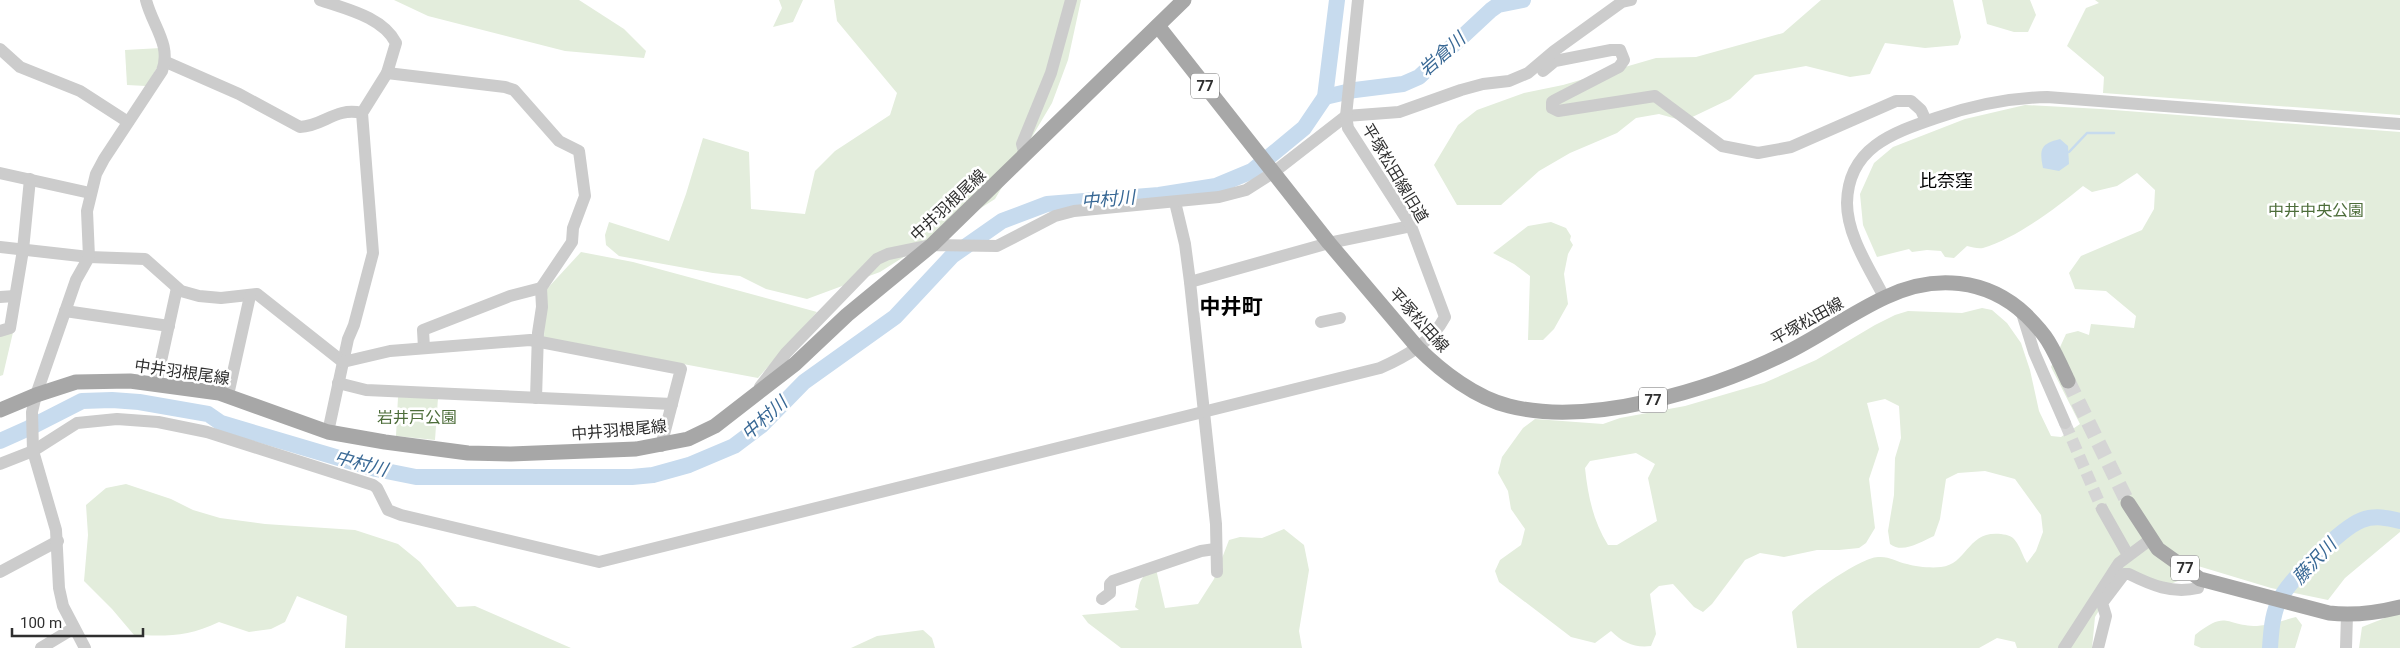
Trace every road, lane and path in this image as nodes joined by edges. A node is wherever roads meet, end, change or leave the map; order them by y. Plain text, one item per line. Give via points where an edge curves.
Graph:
1 (146, 0) edge
2 (320, 0) edge
3 (1071, 0) edge
4 (1184, 0) edge
5 (1358, 0) edge
6 (1631, 0) edge
7 (1158, 26) junction
8 (0, 49) edge
9 (166, 62) junction
10 (387, 73) junction
11 (1499, 82) junction
12 (362, 113) junction
13 (1346, 116) junction
14 (1926, 121) junction
15 (128, 122) junction
16 (2400, 124) edge
17 (1026, 155) junction
18 (1271, 170) junction
19 (0, 172) edge
20 (30, 179) junction
21 (90, 193) junction
22 (1175, 202) junction
23 (1411, 226) junction
24 (1329, 243) junction
25 (939, 246) junction
26 (0, 248) edge
27 (23, 250) junction
28 (89, 257) junction
29 (1190, 282) junction
30 (177, 288) junction
31 (541, 288) junction
32 (16, 296) junction
33 (250, 296) junction
34 (0, 297) edge
35 (1884, 298) junction
36 (2021, 310) junction
37 (65, 311) junction
38 (1340, 318) dead end
39 (1321, 322) dead end
40 (169, 326) junction
41 (0, 331) edge
42 (538, 341) junction
43 (814, 346) junction
44 (424, 348) junction
45 (1418, 348) junction
46 (786, 353) junction
47 (343, 362) junction
48 (2068, 381) tunnel mouth
49 (338, 383) junction
50 (156, 384) junction
51 (36, 395) junction
52 (228, 395) junction
53 (536, 398) junction
54 (749, 401) junction
55 (672, 404) junction
56 (0, 410) edge
57 (1204, 414) junction
58 (2065, 423) tunnel mouth
59 (328, 432) junction
60 (33, 446) junction
61 (661, 446) junction
62 (0, 464) edge
63 (2128, 503) tunnel mouth
64 (2102, 509) tunnel mouth
65 (2150, 539) junction
66 (58, 541) junction
67 (1215, 549) junction
68 (2128, 555) junction
69 (0, 572) edge
70 (1218, 572) dead end
71 (2200, 579) junction
72 (1102, 599) dead end
73 (2400, 606) edge
74 (2347, 615) junction
75 (74, 628) junction
76 (41, 648) edge
77 (86, 648) edge
78 (2064, 648) edge
79 (2098, 648) edge
80 (2346, 648) edge

1 - 9 street via 165,46
2 - 10 street via 390,32 396,43
3 - 17 street via 1051,73 1022,144
4 - 7 main road
5 - 13 street, 平塚松田線旧道
6 - 11 street via 1622,2 1528,73
7 - 17 main road, 中井羽根尾線
7 - 18 main road, 平塚松田線 / 77
8 - 15 street via 20,67 80,91
9 - 12 street via 239,94 300,128 310,127 337,113
9 - 15 street
10 - 12 street
10 - 31 street via 514,90 559,141 579,150 585,196 573,228 572,242
11 - 13 street via 1461,90 1399,112
11 - 14 street via 1500,87 1517,86 1536,77 1555,61 1620,50 1624,60 1619,67 1555,100 1551,105 1554,111 1655,96 1722,146 1758,153 1792,147 1896,101 1912,101
12 - 47 street via 373,253
13 - 18 street
13 - 23 street, 平塚松田線旧道 via 1355,142
14 - 16 street via 1993,101 2047,97
14 - 35 street via 1897,131 1879,142 1857,166 1850,185 1847,203 1850,227
15 - 21 street via 104,158
17 - 25 main road, 中井羽根尾線
18 - 22 street via 1246,190 1225,197
18 - 24 main road, 平塚松田線 / 77
19 - 20 street
20 - 21 street
20 - 27 street
21 - 28 street via 87,211
22 - 25 street via 1074,211 1054,216 997,246
22 - 29 street
23 - 24 street
23 - 45 street, 平塚松田線旧道 via 1445,317
24 - 29 street
24 - 45 main road, 平塚松田線 / 77
25 - 43 main road, 中井羽根尾線 via 882,285
25 - 46 street via 888,254 877,259
26 - 27 street
27 - 28 street
27 - 32 street
28 - 30 street via 145,259
28 - 37 street via 76,280
29 - 57 street
30 - 33 street via 199,296
30 - 40 street
31 - 42 street
31 - 44 street via 510,296 422,330
32 - 34 street
32 - 41 street via 10,328
33 - 47 street via 257,294
33 - 52 street
35 - 36 main road, 平塚松田線 / 77 via 1905,288 1932,282 1958,282 1986,289 2011,301
35 - 45 main road, 平塚松田線 / 77 via 1786,354 1750,370 1667,397 1586,411 1533,410 1501,403 1485,397 1433,364
36 - 48 main road, 平塚松田線 / 77 via 2048,340
36 - 58 street via 2034,352
37 - 40 street
37 - 51 street
38 - 39 street
40 - 50 street
42 - 44 street
42 - 53 street
42 - 55 street via 681,369
43 - 46 street via 808,345 792,355
43 - 54 main road, 中井羽根尾線
44 - 47 street via 390,351
45 - 57 street via 1380,368
46 - 54 street
47 - 49 street
49 - 53 street via 366,390
49 - 59 street
50 - 51 main road, 中井羽根尾線 via 76,382
50 - 52 main road, 中井羽根尾線
51 - 56 main road, 中井羽根尾線
51 - 60 street via 32,412
52 - 59 main road, 中井羽根尾線
53 - 55 street
54 - 61 main road, 中井羽根尾線 via 715,426 688,439
55 - 61 street
57 - 60 street via 599,562 401,515 388,510 373,485 239,441 158,422 117,419 77,423
57 - 67 street via 1216,524
59 - 61 main road, 中井羽根尾線 via 468,453 511,454
60 - 62 street
60 - 66 street
63 - 65 main road, 77
64 - 68 street
65 - 68 street
65 - 71 main road, 77 via 2158,549
66 - 69 street
66 - 75 street via 59,588
67 - 70 street
67 - 72 street via 1200,551 1113,581 1110,592
68 - 78 street via 2119,563
71 - 74 main road, 77
71 - 79 street via 2198,588 2186,591 2163,589 2124,574 2102,603 2106,616
73 - 74 main road, 77 via 2374,613
74 - 80 street
75 - 76 street
75 - 77 street

